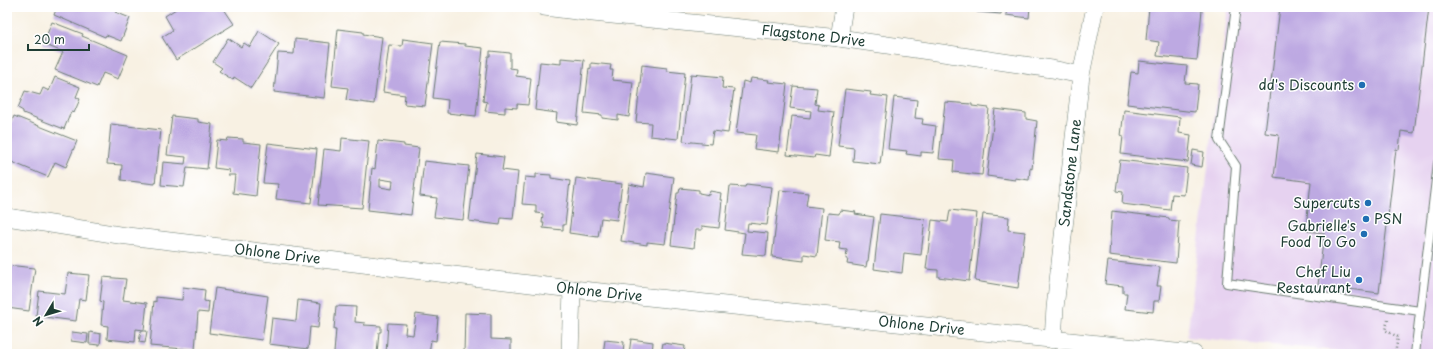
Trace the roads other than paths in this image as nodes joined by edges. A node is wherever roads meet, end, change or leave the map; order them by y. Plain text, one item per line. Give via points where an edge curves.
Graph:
1 (544, 7) edge
2 (844, 7) edge
3 (1095, 7) edge
4 (1236, 7) edge
5 (593, 10) edge
6 (840, 38) junction
7 (1081, 75) junction
8 (1438, 163) edge
9 (7, 217) edge
10 (572, 289) junction
11 (1420, 311) junction
12 (1053, 340) junction
13 (570, 354) edge
14 (1194, 354) edge
15 (1415, 354) edge

1 - 5 street, Flagstone Drive
2 - 6 street
3 - 7 street, Sandstone Lane
4 - 11 lane via 1219,140 1236,166 1227,283
5 - 6 street, Flagstone Drive
6 - 7 street, Flagstone Drive
7 - 12 street, Sandstone Lane
8 - 11 lane
9 - 10 street, Ohlone Drive via 119,235
10 - 12 street, Ohlone Drive
10 - 13 street
11 - 15 lane
12 - 14 street, Ohlone Drive

